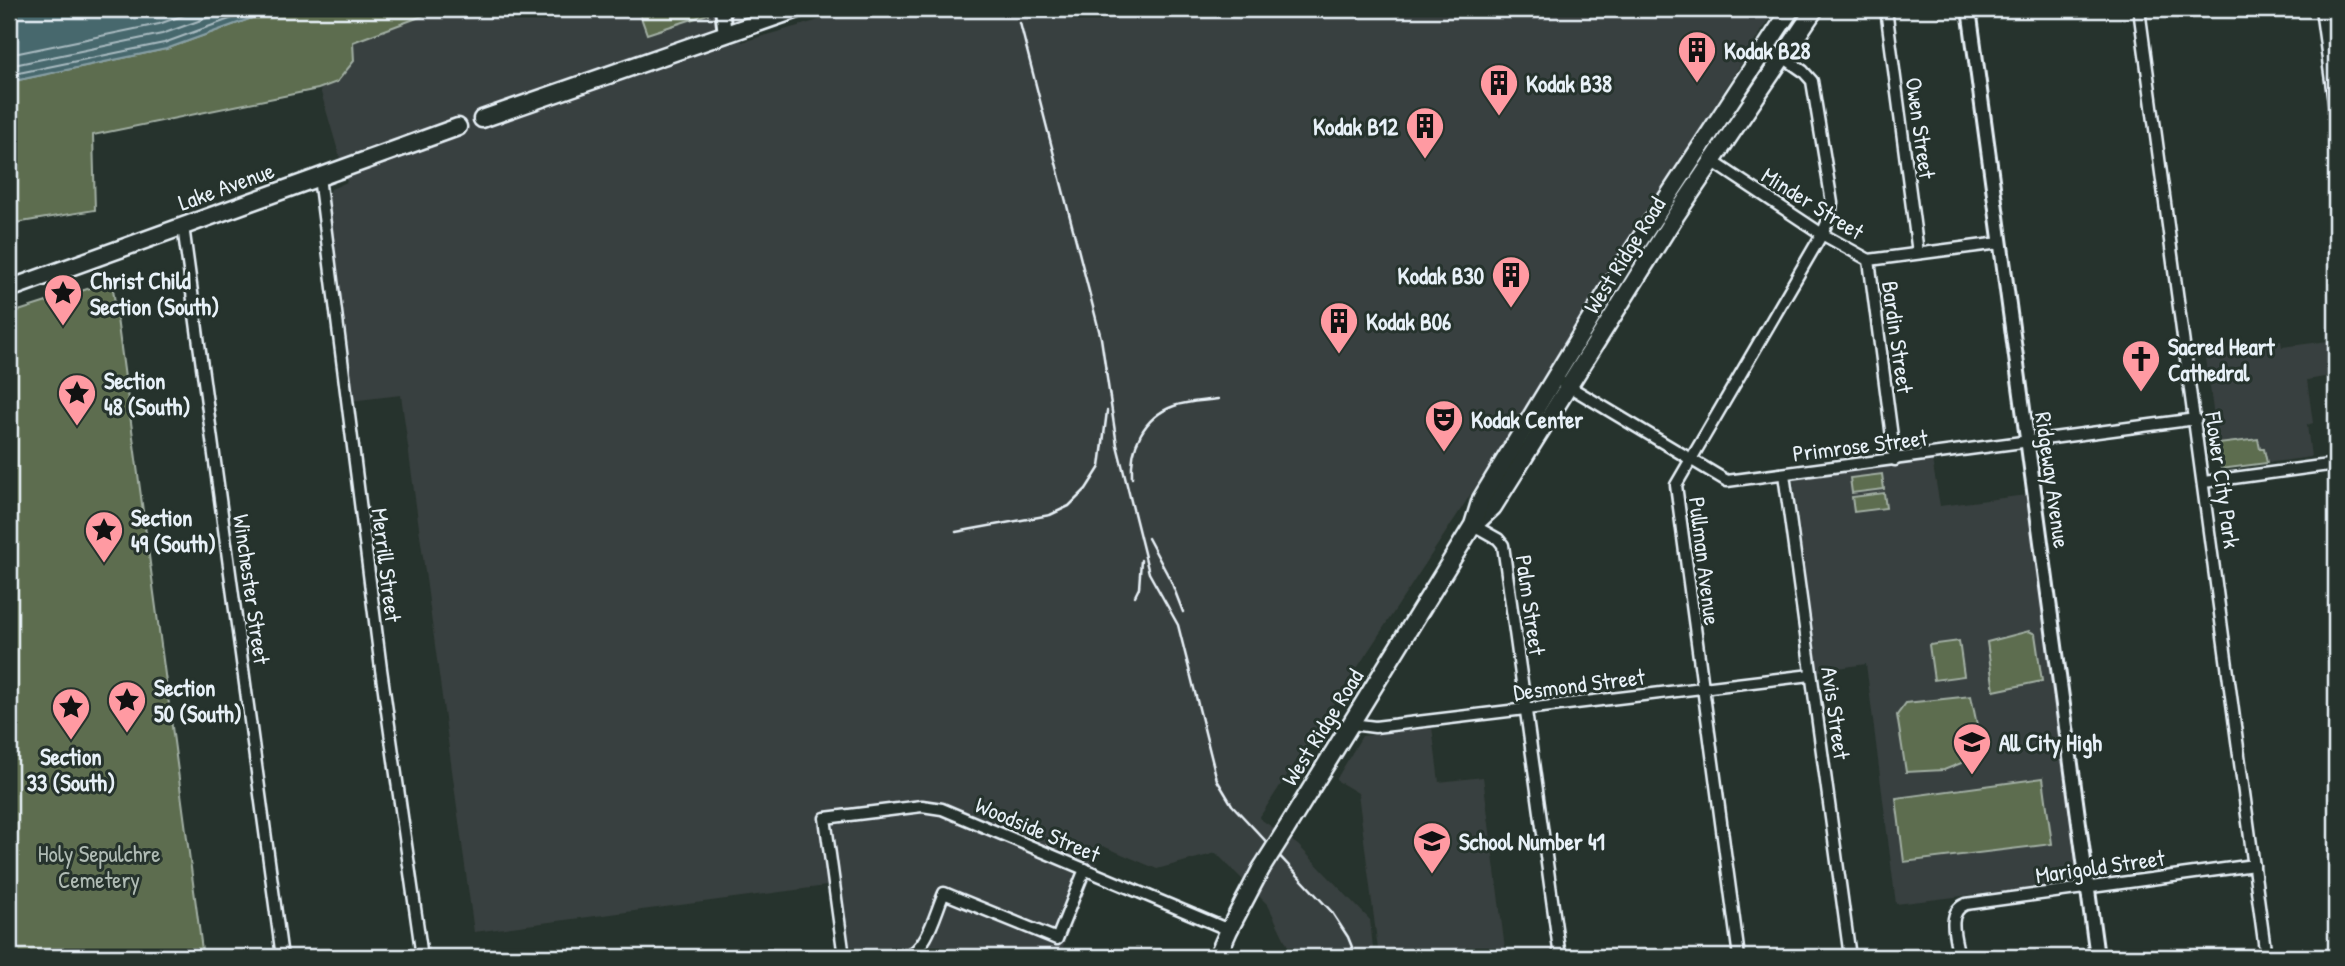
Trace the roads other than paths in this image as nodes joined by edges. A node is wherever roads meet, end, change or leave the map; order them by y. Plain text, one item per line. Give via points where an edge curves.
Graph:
1 (722, 9) edge
2 (798, 9) edge
3 (1791, 9) edge
4 (1815, 9) edge
5 (1886, 9) edge
6 (1969, 9) edge
7 (2139, 9) edge
8 (2321, 9) edge
9 (725, 34) junction
10 (1783, 58) junction
11 (2336, 117) edge
12 (482, 119) dead end
13 (458, 127) dead end
14 (1696, 150) junction
15 (1712, 162) junction
16 (319, 177) junction
17 (183, 226) junction
18 (1822, 234) junction
19 (2000, 243) junction
20 (1918, 253) junction
21 (1869, 260) junction
22 (9, 289) edge
23 (1562, 382) junction
24 (2196, 419) junction
25 (2027, 443) junction
26 (1690, 460) junction
27 (1895, 460) junction
28 (2336, 464) edge
29 (1784, 474) junction
30 (2204, 482) junction
31 (1473, 525) junction
32 (1811, 675) junction
33 (1703, 689) junction
34 (1526, 710) junction
35 (1352, 724) junction
36 (2254, 865) junction
37 (1085, 869) junction
38 (2087, 888) junction
39 (1229, 930) junction
40 (282, 957) edge
41 (422, 957) edge
42 (844, 957) edge
43 (906, 957) edge
44 (1217, 957) edge
45 (1560, 957) edge
46 (1739, 957) edge
47 (1850, 957) edge
48 (1959, 957) edge
49 (2097, 957) edge
50 (2266, 957) edge

1 - 9 street
2 - 9 main road
3 - 14 main road, West Ridge Road
4 - 10 main road, West Ridge Road
5 - 20 street, Owen Street
6 - 19 street, Ridgeway Avenue
7 - 24 street, Flower City Park
8 - 11 street
9 - 12 main road
10 - 15 main road, West Ridge Road
10 - 18 street, Pullman Avenue via 1803,71 1816,94 1832,202
13 - 16 main road, Lake Avenue
14 - 15 street, Minder Street
14 - 23 main road, West Ridge Road via 1627,259
15 - 18 street, Minder Street
15 - 23 main road, West Ridge Road
16 - 17 main road, Lake Avenue
16 - 41 street, Merrill Street
17 - 22 main road, Lake Avenue
17 - 40 street, Winchester Street
18 - 21 street, Minder Street
18 - 26 street, Pullman Avenue
19 - 20 street, Minder Street
19 - 25 street, Ridgeway Avenue
20 - 21 street, Minder Street
21 - 27 street, Bardin Street
23 - 26 street, Primrose Street
23 - 31 main road, West Ridge Road via 1481,499
24 - 25 street, Primrose Street
24 - 30 street, Flower City Park
25 - 27 street, Primrose Street
25 - 38 street, Ridgeway Avenue
26 - 29 street, Primrose Street via 1725,480
26 - 33 street, Pullman Avenue via 1676,485
27 - 29 street, Primrose Street
28 - 30 street
29 - 32 street, Avis Street
30 - 36 street, Flower City Park
31 - 34 street, Palm Street via 1503,545
31 - 35 main road, West Ridge Road
32 - 33 street, Desmond Street
32 - 47 street, Avis Street
33 - 34 street, Desmond Street
33 - 46 street, Pullman Avenue
34 - 35 street, Desmond Street via 1375,727
34 - 45 street, Palm Street
35 - 39 main road, West Ridge Road, bridge via 1261,869
36 - 38 street, Marigold Street
36 - 50 street, Flower City Park
37 - 39 street, Woodside Street
37 - 42 street, Woodside Street via 932,806 825,818
37 - 43 street via 1057,939 944,893 919,949
38 - 48 street, Marigold Street via 1966,904 1955,912 1954,919
38 - 49 street, Ridgeway Avenue
39 - 44 main road, West Ridge Road

